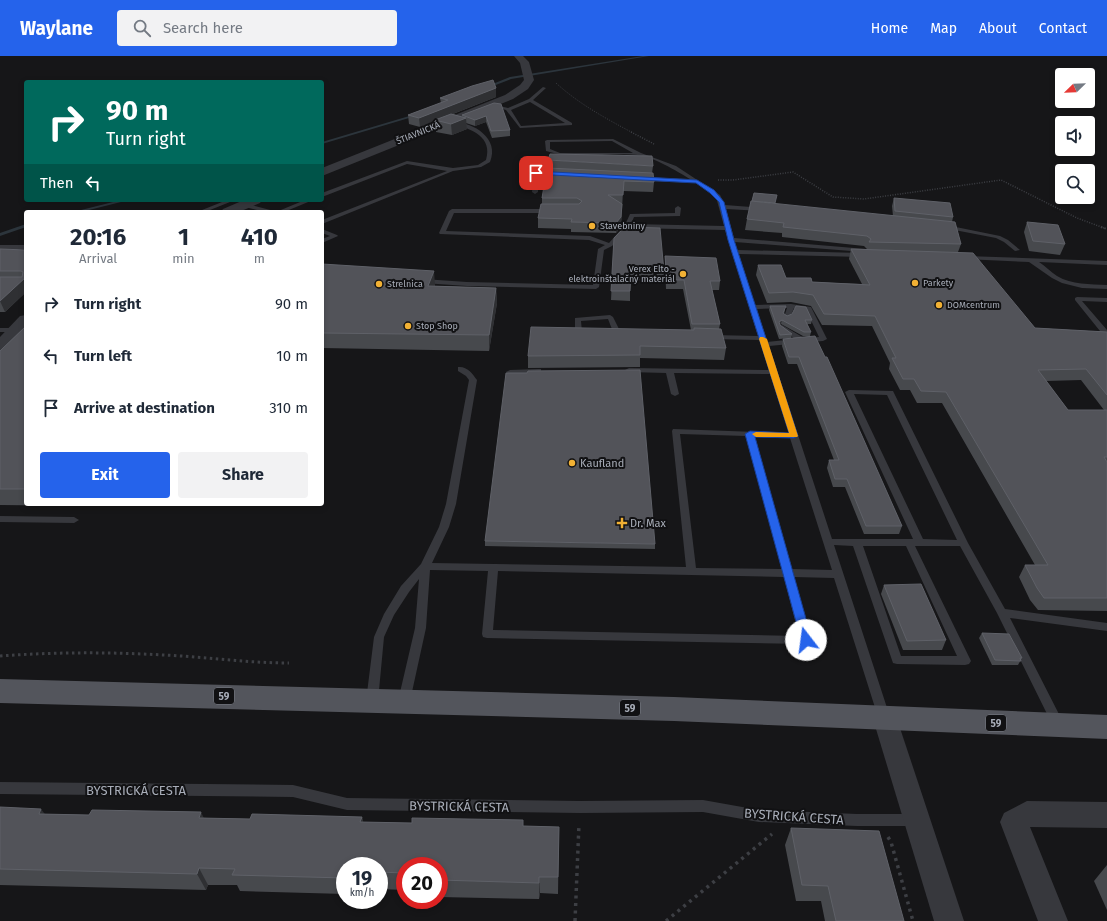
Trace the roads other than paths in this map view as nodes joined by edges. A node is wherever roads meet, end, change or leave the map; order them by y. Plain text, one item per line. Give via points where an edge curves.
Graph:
1 (525, 69) edge
2 (544, 88) dead end
3 (530, 100) junction
4 (489, 105) junction
5 (508, 109) junction
6 (448, 121) junction
7 (638, 154) junction
8 (453, 170) junction
9 (324, 171) edge
10 (566, 175) edge
11 (635, 178) edge
12 (697, 181) junction
13 (535, 192) dead end
14 (324, 194) edge
15 (243, 202) edge
16 (305, 202) edge
17 (722, 207) junction
18 (678, 208) dead end
19 (767, 209) edge
20 (209, 210) edge
21 (231, 210) edge
22 (266, 210) edge
23 (284, 210) edge
24 (561, 211) edge
25 (324, 221) edge
26 (628, 226) junction
27 (939, 226) edge
28 (727, 228) junction
29 (324, 232) edge
30 (324, 240) edge
31 (731, 240) junction
32 (610, 245) junction
33 (0, 247) edge
34 (24, 247) edge
35 (1017, 250) dead end
36 (735, 252) junction
37 (957, 258) edge
38 (1021, 260) junction
39 (1107, 263) edge
40 (419, 281) edge
41 (1107, 287) edge
42 (1107, 300) edge
43 (791, 306) junction
44 (753, 307) junction
45 (787, 318) edge
46 (18, 327) edge
47 (782, 327) edge
48 (594, 334) edge
49 (1107, 334) edge
50 (618, 335) edge
51 (704, 337) edge
52 (802, 340) junction
53 (764, 341) junction
54 (0, 347) edge
55 (461, 369) dead end
56 (621, 370) edge
57 (669, 370) junction
58 (550, 371) edge
59 (510, 372) edge
60 (774, 372) junction
61 (674, 394) dead end
62 (750, 434) junction
63 (794, 436) junction
64 (0, 519) edge
65 (74, 520) dead end
66 (828, 542) junction
67 (857, 542) junction
68 (915, 543) junction
69 (963, 543) junction
70 (425, 566) junction
71 (493, 567) junction
72 (691, 571) junction
73 (788, 573) junction
74 (839, 574) junction
75 (1002, 613) junction
76 (1107, 628) edge
77 (0, 691) edge
78 (372, 701) junction
79 (403, 702) junction
80 (884, 719) junction
81 (1059, 725) junction
82 (1107, 727) edge
83 (0, 788) edge
84 (1107, 815) edge
85 (918, 820) junction
86 (949, 921) edge
87 (1053, 921) edge

1 - 4 street, ŠTIAVNICKÁ via 524,87
2 - 3 lane
3 - 5 lane
3 - 5 lane via 570,124 520,127
4 - 5 lane
4 - 6 street, ŠTIAVNICKÁ
6 - 8 lane via 477,130 489,142 491,150 488,162
6 - 9 street, ŠTIAVNICKÁ
7 - 7 lane via 613,140 547,141 548,150 560,154
7 - 12 lane via 662,162
8 - 14 lane via 407,162
8 - 25 lane
10 - 13 lane via 536,173
11 - 12 lane
12 - 17 lane via 718,196
15 - 20 lane
15 - 21 street
15 - 22 lane
16 - 23 lane
17 - 19 lane
17 - 28 lane
18 - 26 lane via 678,215 632,215
24 - 32 lane via 452,211 442,233 590,238
26 - 28 lane
26 - 32 lane
27 - 35 lane via 998,237
28 - 31 lane
29 - 30 lane via 335,236
31 - 36 lane
31 - 36 lane via 870,253
32 - 40 lane via 601,249 596,287
33 - 34 lane
36 - 44 lane
37 - 38 lane
38 - 39 lane
38 - 41 lane via 1040,264 1056,278 1074,285
42 - 49 lane via 1076,299
43 - 44 lane
43 - 45 lane
43 - 52 lane via 809,308 823,339
44 - 53 lane
46 - 54 street
47 - 52 lane
48 - 50 lane via 579,334 577,319 610,317
51 - 53 lane
52 - 53 lane
53 - 60 lane
55 - 70 lane via 470,374 473,380 451,504 444,528
56 - 57 lane
57 - 60 lane
57 - 61 lane
58 - 59 lane
60 - 63 lane
62 - 63 lane
62 - 72 lane via 676,431
62 - 73 lane
63 - 66 lane
64 - 65 lane
66 - 67 lane
66 - 74 lane
67 - 68 lane
67 - 68 lane via 897,660 965,662
68 - 69 lane
68 - 69 lane via 849,392 890,393
69 - 75 lane
70 - 71 lane
70 - 78 lane via 389,614 380,637
70 - 79 lane via 419,638
71 - 72 lane
71 - 73 lane via 487,634 806,640
72 - 73 lane
73 - 74 lane
74 - 80 lane
75 - 76 lane
75 - 81 lane
77 - 78 main road, 59
78 - 79 main road, 59
79 - 80 main road, 59 via 814,714
80 - 81 main road, 59
80 - 85 street
81 - 82 main road, 59
83 - 85 lane, BYSTRICKÁ CESTA via 293,791 347,804 703,806 759,816
84 - 87 street via 1027,814 1014,822
85 - 86 street

